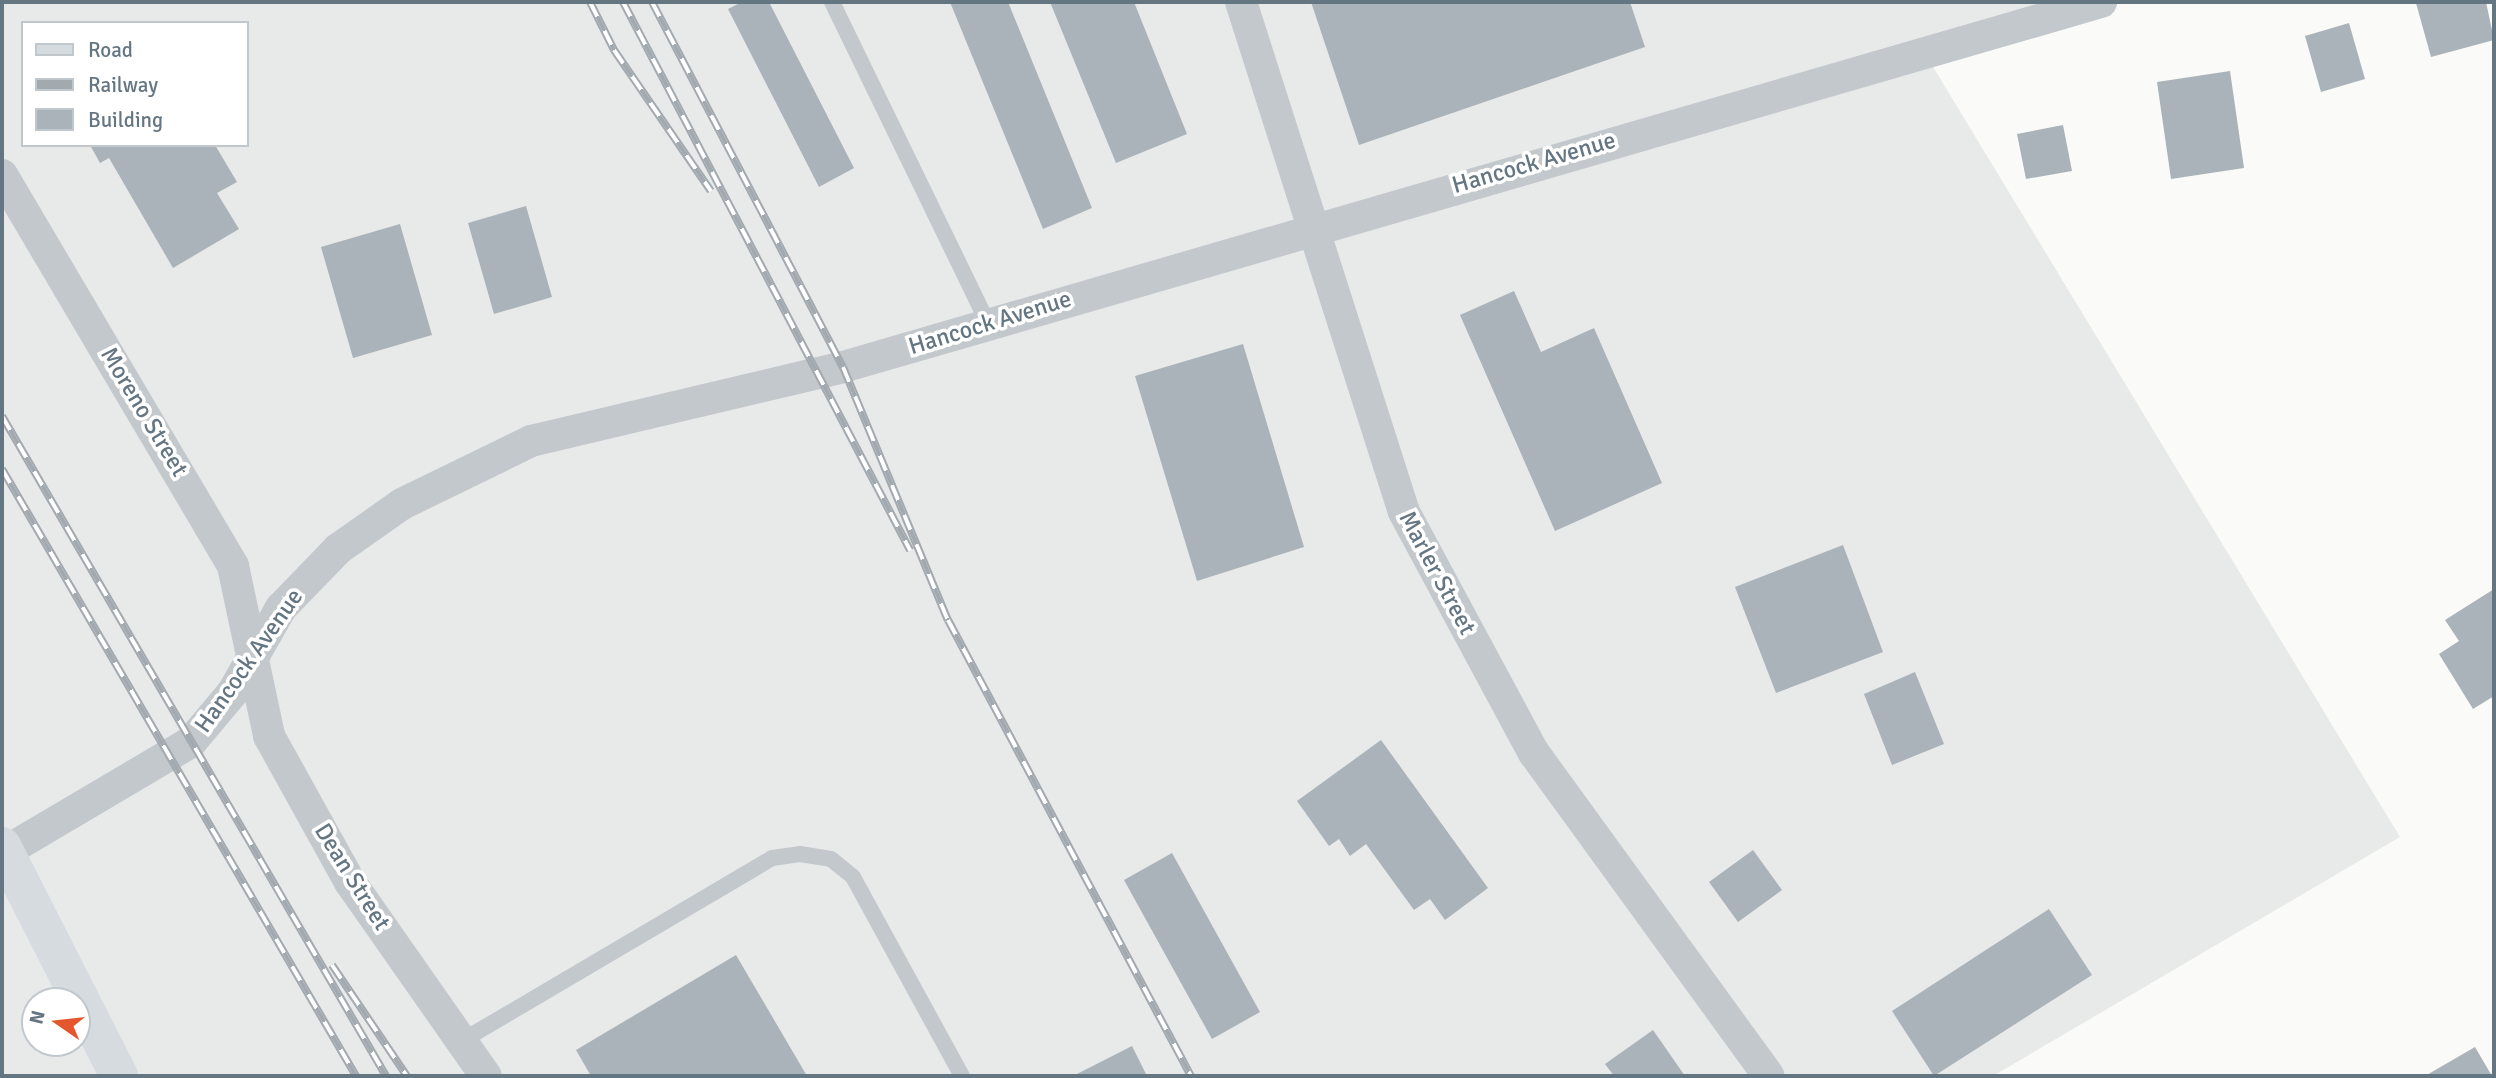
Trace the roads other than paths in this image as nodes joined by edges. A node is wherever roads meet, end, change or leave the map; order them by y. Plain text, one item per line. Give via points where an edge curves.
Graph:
1 (832, 2) edge
2 (1241, 2) edge
3 (2101, 2) edge
4 (2, 175) edge
5 (1310, 226) junction
6 (988, 323) junction
7 (251, 661) junction
8 (4, 849) edge
9 (465, 1039) junction
10 (119, 1076) edge
11 (486, 1076) edge
12 (962, 1076) edge
13 (1769, 1076) edge

1 - 6 lane
2 - 5 street, Marler Street
3 - 5 street, Hancock Avenue
4 - 7 street, Moreno Street via 233,566
5 - 6 street, Hancock Avenue
5 - 13 street, Marler Street via 1404,512 1514,717 1534,753
6 - 7 street, Hancock Avenue via 843,367 531,441 402,504 338,549 281,608
7 - 8 street, Hancock Avenue via 191,742
7 - 9 street, Dean Street via 269,736 350,882
8 - 10 street
9 - 11 street, Dean Street
9 - 12 lane via 772,858 800,854 831,859 853,877

